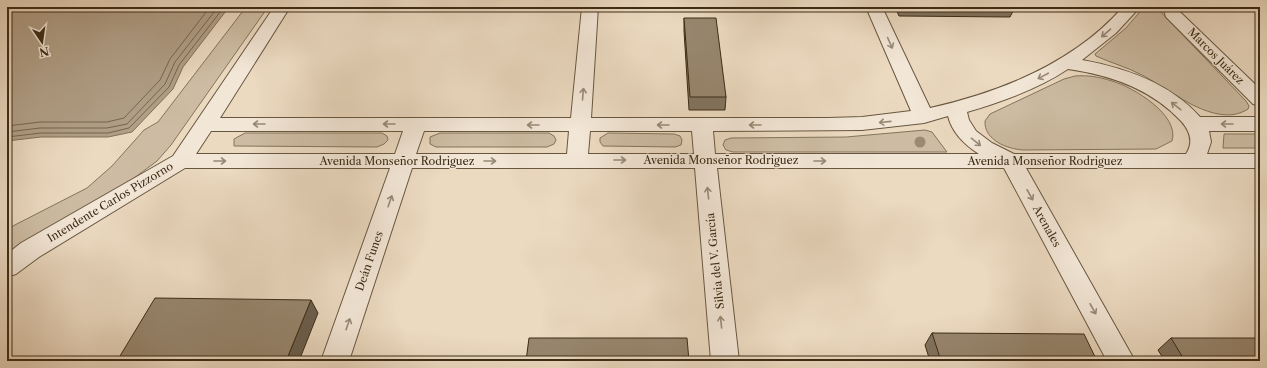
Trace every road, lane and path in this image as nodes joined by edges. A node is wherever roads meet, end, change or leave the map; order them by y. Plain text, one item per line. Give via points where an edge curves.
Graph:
1 (282, 7) edge
2 (590, 7) edge
3 (874, 7) edge
4 (1132, 7) edge
5 (1171, 10) edge
6 (1071, 59) junction
7 (1260, 100) edge
8 (957, 110) junction
9 (924, 117) junction
10 (207, 124) junction
11 (416, 124) junction
12 (1194, 124) junction
13 (1260, 124) edge
14 (580, 125) junction
15 (702, 125) junction
16 (577, 160) junction
17 (705, 160) junction
18 (181, 161) junction
19 (404, 161) junction
20 (1011, 161) junction
21 (1192, 161) junction
22 (1260, 161) edge
23 (7, 267) edge
24 (335, 361) edge
25 (726, 361) edge
26 (1121, 361) edge

1 - 10 street, Intendente Carlos Pizzorno
14 -> 2 street
3 -> 9 street
4 -> 6 street via 1104,35
5 - 7 street, Marcos Juárez
6 -> 8 street via 1013,90
12 -> 6 street via 1185,112 1171,101 1137,82
8 - 9 street
8 -> 20 street via 963,130 974,142
9 -> 15 street via 857,124
11 -> 10 street
10 - 18 street, Intendente Carlos Pizzorno
14 -> 11 street
11 - 19 street, Deán Funes
13 -> 12 street
12 - 21 street via 1202,141 1200,150
15 -> 14 street
14 - 16 street
15 - 17 street, Silvia del V. García
16 -> 17 street, Avenida Monseñor Rodriguez
19 -> 16 street, Avenida Monseñor Rodriguez
17 -> 20 street, Avenida Monseñor Rodriguez
25 -> 17 street, Silvia del V. García
18 -> 19 street, Avenida Monseñor Rodriguez
18 - 23 street, Intendente Carlos Pizzorno via 30,250
24 -> 19 street, Deán Funes
20 - 21 street, Avenida Monseñor Rodriguez
20 -> 26 street, Arenales
21 - 22 street, Avenida Monseñor Rodriguez

